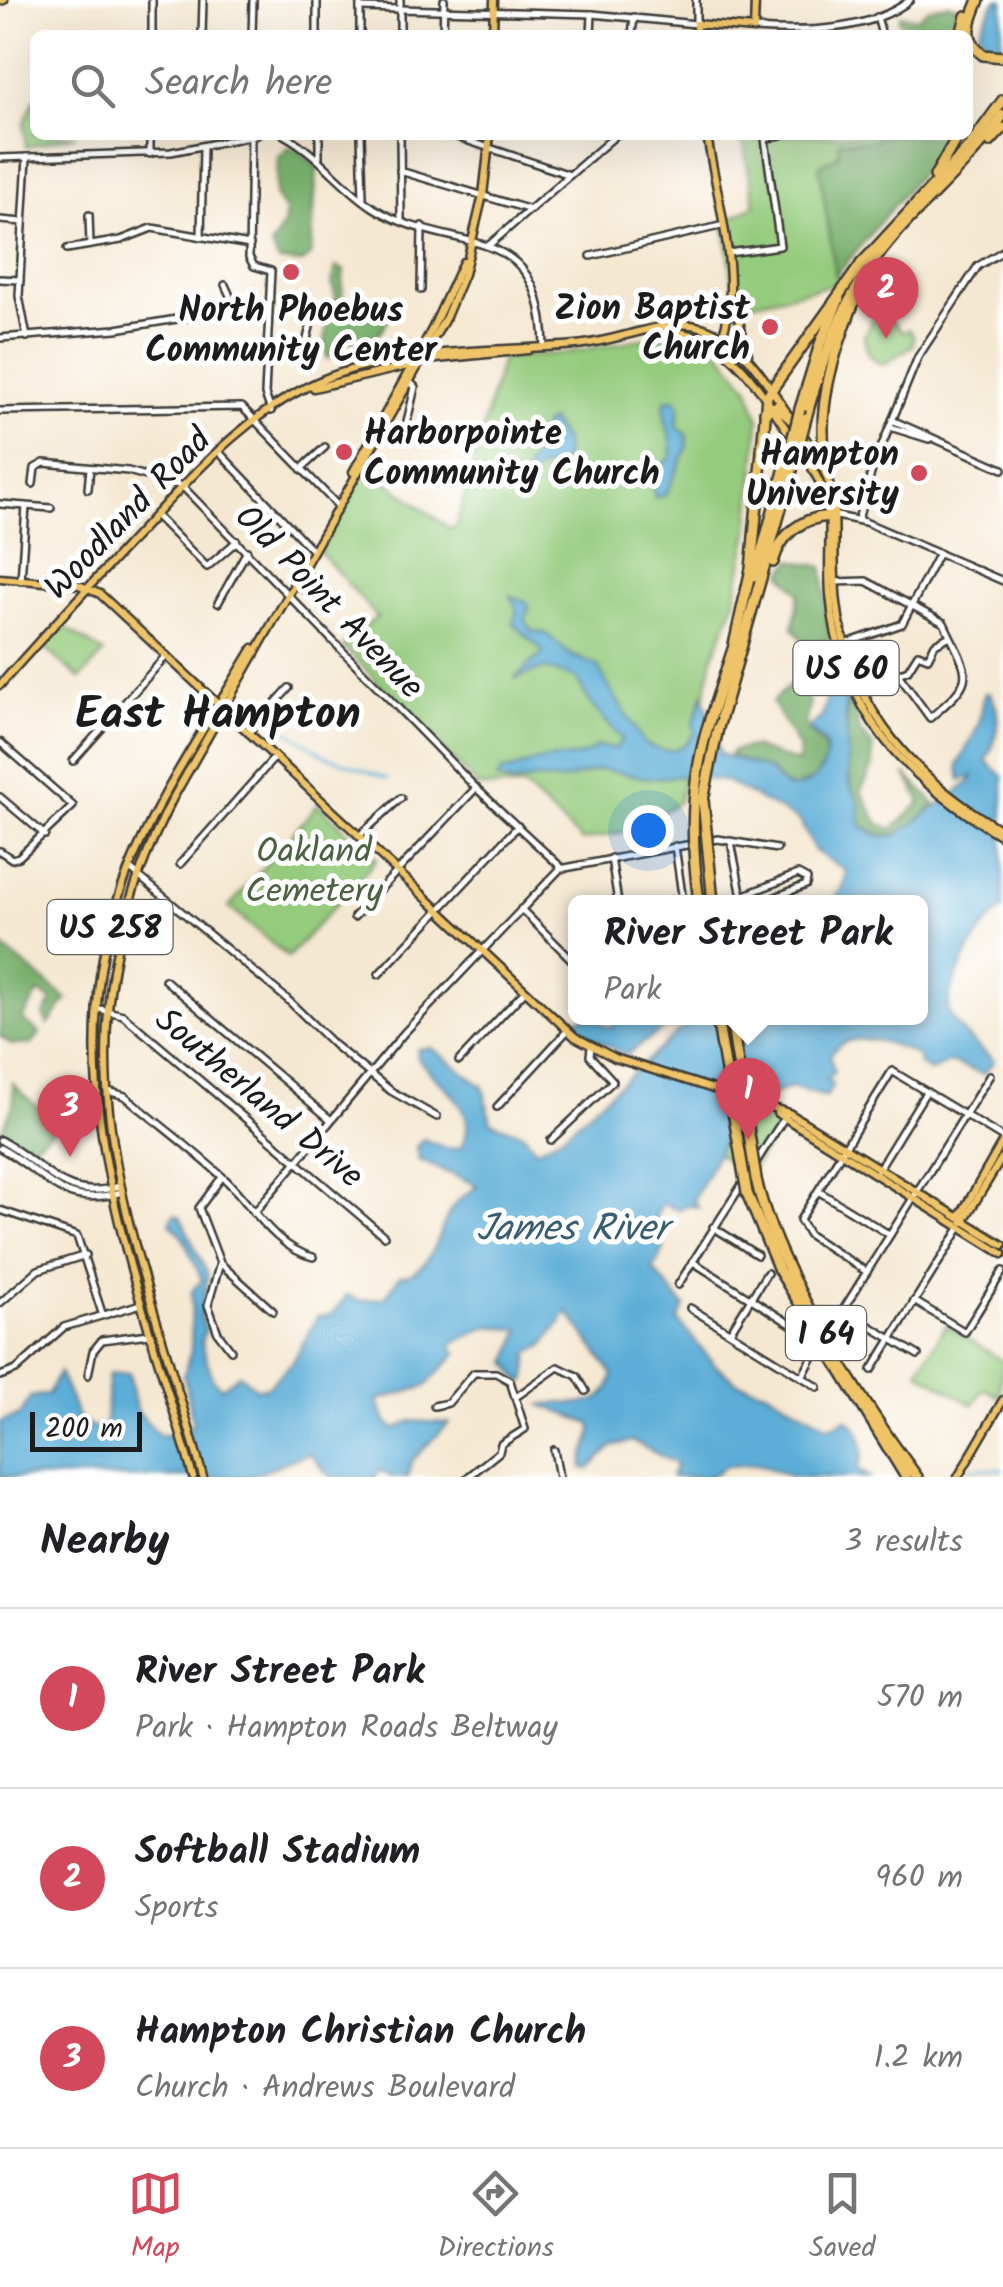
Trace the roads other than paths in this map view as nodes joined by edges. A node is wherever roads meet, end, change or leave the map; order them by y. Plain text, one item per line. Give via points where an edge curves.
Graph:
1 (152, 0) edge
2 (203, 0) edge
3 (253, 0) edge
4 (317, 0) edge
5 (360, 0) edge
6 (400, 0) edge
7 (444, 0) edge
8 (494, 0) edge
9 (696, 0) edge
10 (755, 0) edge
11 (910, 0) edge
12 (976, 0) edge
13 (360, 8) junction
14 (400, 9) junction
15 (444, 10) junction
16 (494, 10) junction
17 (592, 14) junction
18 (634, 17) junction
19 (877, 17) junction
20 (696, 24) junction
21 (754, 29) junction
22 (152, 30) edge
23 (202, 30) edge
24 (252, 30) edge
25 (317, 30) edge
26 (360, 30) edge
27 (400, 30) edge
28 (444, 30) edge
29 (493, 30) edge
30 (591, 30) edge
31 (633, 30) edge
32 (696, 30) edge
33 (881, 30) edge
34 (963, 30) edge
35 (970, 30) edge
36 (973, 44) edge
37 (1003, 57) edge
38 (1003, 100) edge
39 (1003, 116) edge
40 (1003, 128) edge
41 (150, 140) edge
42 (234, 140) edge
43 (253, 140) edge
44 (291, 140) edge
45 (319, 140) edge
46 (361, 140) edge
47 (400, 140) edge
48 (468, 140) edge
49 (490, 140) edge
50 (610, 140) edge
51 (708, 140) edge
52 (766, 140) edge
53 (955, 140) edge
54 (490, 147) junction
55 (203, 148) junction
56 (150, 154) junction
57 (27, 157) junction
58 (0, 158) edge
59 (319, 159) junction
60 (400, 171) junction
61 (570, 175) junction
62 (483, 195) junction
63 (934, 195) junction
64 (362, 200) junction
65 (531, 210) junction
66 (90, 215) dead end
67 (900, 217) junction
68 (141, 218) dead end
69 (401, 219) junction
70 (0, 220) edge
71 (23, 222) junction
72 (422, 226) junction
73 (720, 226) junction
74 (146, 228) junction
75 (201, 236) junction
76 (472, 241) junction
77 (90, 245) junction
78 (250, 245) junction
79 (488, 246) junction
80 (67, 249) dead end
81 (469, 250) junction
82 (1003, 252) edge
83 (726, 254) junction
84 (591, 256) dead end
85 (862, 263) junction
86 (0, 279) edge
87 (20, 280) junction
88 (730, 283) junction
89 (859, 284) junction
90 (225, 285) dead end
91 (420, 290) dead end
92 (268, 304) junction
93 (236, 310) junction
94 (311, 324) dead end
95 (437, 335) junction
96 (28, 337) junction
97 (0, 338) edge
98 (720, 340) junction
99 (544, 347) junction
100 (447, 351) junction
101 (419, 359) junction
102 (267, 360) junction
103 (751, 360) junction
104 (238, 361) dead end
105 (392, 369) junction
106 (350, 374) junction
107 (406, 383) junction
108 (771, 388) junction
109 (767, 406) junction
110 (0, 411) edge
111 (271, 411) junction
112 (803, 413) junction
113 (793, 420) junction
114 (256, 421) junction
115 (891, 424) junction
116 (406, 426) dead end
117 (822, 442) junction
118 (798, 446) junction
119 (325, 447) dead end
120 (218, 450) junction
121 (816, 453) junction
122 (791, 458) junction
123 (90, 468) junction
124 (301, 468) junction
125 (1003, 469) edge
126 (827, 470) junction
127 (33, 484) dead end
128 (182, 486) junction
129 (88, 489) dead end
130 (0, 504) edge
131 (336, 504) junction
132 (26, 506) junction
133 (50, 508) dead end
134 (155, 515) junction
135 (833, 516) junction
136 (858, 520) junction
137 (236, 540) junction
138 (311, 548) junction
139 (246, 551) junction
140 (939, 553) junction
141 (300, 571) junction
142 (0, 578) edge
143 (21, 581) junction
144 (1003, 581) edge
145 (835, 582) junction
146 (293, 583) junction
147 (88, 587) junction
148 (286, 592) junction
149 (218, 603) dead end
150 (912, 604) junction
151 (950, 636) junction
152 (842, 644) junction
153 (734, 646) junction
154 (166, 656) junction
155 (732, 683) junction
156 (0, 685) edge
157 (289, 688) dead end
158 (220, 707) junction
159 (248, 733) junction
160 (0, 742) edge
161 (275, 758) junction
162 (73, 761) dead end
163 (476, 788) junction
164 (0, 797) edge
165 (401, 798) dead end
166 (518, 826) junction
167 (1003, 834) edge
168 (45, 835) junction
169 (359, 836) junction
170 (731, 842) junction
171 (675, 846) junction
172 (777, 849) dead end
173 (0, 851) edge
174 (612, 858) junction
175 (180, 864) dead end
176 (130, 868) junction
177 (562, 868) junction
178 (397, 872) junction
179 (137, 875) junction
180 (617, 895) edge
181 (682, 895) edge
182 (699, 895) edge
183 (712, 895) edge
184 (742, 895) edge
185 (752, 895) edge
186 (780, 895) edge
187 (521, 909) junction
188 (438, 911) junction
189 (354, 917) dead end
190 (481, 951) junction
191 (568, 956) edge
192 (379, 974) dead end
193 (164, 980) dead end
194 (524, 992) junction
195 (101, 1009) junction
196 (718, 1025) edge
197 (732, 1025) edge
198 (567, 1031) junction
199 (590, 1047) junction
200 (458, 1061) dead end
201 (370, 1074) junction
202 (990, 1076) dead end
203 (95, 1090) junction
204 (104, 1091) junction
205 (926, 1092) junction
206 (496, 1107) dead end
207 (966, 1114) junction
208 (786, 1115) junction
209 (436, 1117) dead end
210 (331, 1120) junction
211 (1003, 1139) edge
212 (551, 1140) dead end
213 (0, 1144) edge
214 (843, 1150) junction
215 (1003, 1156) edge
216 (297, 1161) junction
217 (877, 1171) junction
218 (222, 1177) junction
219 (121, 1189) junction
220 (818, 1191) junction
221 (112, 1192) junction
222 (916, 1195) junction
223 (0, 1210) edge
224 (254, 1213) junction
225 (961, 1222) junction
226 (714, 1228) junction
227 (890, 1235) junction
228 (384, 1236) dead end
229 (1003, 1245) edge
230 (1003, 1254) edge
231 (86, 1255) junction
232 (757, 1255) dead end
233 (313, 1257) dead end
234 (692, 1262) junction
235 (220, 1263) junction
236 (1003, 1271) edge
237 (867, 1272) junction
238 (767, 1273) dead end
239 (678, 1285) dead end
240 (751, 1299) junction
241 (154, 1301) junction
242 (914, 1302) junction
243 (0, 1303) edge
244 (144, 1303) junction
245 (690, 1308) dead end
246 (273, 1312) dead end
247 (102, 1313) junction
248 (730, 1332) junction
249 (152, 1334) junction
250 (891, 1338) junction
251 (232, 1350) dead end
252 (918, 1354) dead end
253 (872, 1370) dead end
254 (88, 1375) dead end
255 (0, 1376) edge
256 (802, 1377) junction
257 (818, 1387) dead end
258 (586, 1391) dead end
259 (516, 1397) junction
260 (1003, 1400) edge
261 (434, 1406) dead end
262 (554, 1450) dead end
263 (192, 1477) edge
264 (203, 1477) edge
265 (468, 1477) edge
266 (559, 1477) edge
267 (906, 1477) edge
268 (917, 1477) edge
269 (958, 1477) edge

1 - 22 street
2 - 23 street
3 - 24 street
4 - 25 street
5 - 13 street
6 - 14 street
7 - 15 street
8 - 16 main road
9 - 20 street
10 - 21 main road
11 - 19 street
12 - 34 highway
12 - 35 highway
13 - 14 street
13 - 26 street
14 - 15 street
14 - 27 street
15 - 16 street
15 - 28 street
16 - 17 street
16 - 29 main road
17 - 18 street
17 - 30 street
18 - 20 street
18 - 31 street
19 - 21 street via 808,30
19 - 33 street
20 - 21 main road
20 - 32 main road
36 - 37 highway via 983,55
38 - 67 highway
39 - 63 highway
40 - 63 highway
41 - 56 street
42 - 55 street
43 - 78 street
44 - 59 street
45 - 59 street
46 - 64 street
47 - 60 street
48 - 54 street
49 - 54 main road, US 258
50 - 61 street
51 - 73 main road
52 - 83 street via 780,246
53 - 67 highway
54 - 61 street
54 - 62 main road, US 258
55 - 56 street
55 - 75 street
56 - 57 street
57 - 58 street
57 - 71 street
59 - 64 street
60 - 62 street
60 - 69 street
61 - 65 street
62 - 65 street
62 - 76 main road, US 258
63 - 89 highway
64 - 69 street
65 - 79 street
66 - 77 street
67 - 85 highway
68 - 74 street
69 - 72 street
70 - 71 street
71 - 87 street
72 - 76 street
72 - 91 street
73 - 83 main road
73 - 84 street
74 - 75 street
74 - 77 street
75 - 78 street
76 - 79 street
76 - 81 main road, US 258
77 - 80 street
78 - 92 street via 251,264 270,271
79 - 99 street via 517,262 538,296
81 - 95 main road, US 258
81 - 101 main road, US 258
82 - 115 street via 978,266 930,336
83 - 88 main road
85 - 108 highway
85 - 112 highway via 826,327
86 - 87 street
87 - 96 street
88 - 98 main road
88 - 103 main road
89 - 112 highway via 829,340
89 - 117 highway, US 60 via 830,370
90 - 93 street
92 - 93 street
92 - 102 street
93 - 96 street
94 - 102 street via 300,356
95 - 100 main road
95 - 101 main road, US 258
96 - 97 street
98 - 99 main road, Woodland Road via 678,325
98 - 103 main road
98 - 109 main road
99 - 100 main road, Woodland Road
99 - 101 main road, Woodland Road
100 - 101 main road, Woodland Road
101 - 105 main road, Woodland Road
101 - 106 main road, Woodland Road
101 - 107 main road, US 258
102 - 104 street
102 - 111 street via 265,399
103 - 108 main road
105 - 106 main road, Woodland Road
105 - 107 main road
106 - 111 main road, Woodland Road
107 - 116 street via 415,387
107 - 131 main road, US 258
108 - 109 highway
108 - 113 main road
109 - 113 highway via 778,406
109 - 118 main road, US 60
109 - 153 highway via 751,569
110 - 114 street via 235,406
111 - 114 main road, Woodland Road
112 - 122 highway, bridge
113 - 121 main road
114 - 120 main road, Woodland Road
114 - 124 street
115 - 125 street
115 - 136 street
117 - 121 highway
117 - 126 highway, US 60
118 - 121 highway
118 - 135 main road, US 60
119 - 124 street
120 - 128 main road, Woodland Road
120 - 138 street
121 - 126 main road
122 - 153 highway
122 - 155 highway
123 - 127 street, Old Point Avenue via 40,464
123 - 128 street, Old Point Avenue
123 - 129 street
124 - 131 street
126 - 135 main road, US 60
128 - 134 main road, Woodland Road
128 - 137 street, Old Point Avenue
130 - 132 street
131 - 138 main road, US 258
132 - 133 street
132 - 143 street
134 - 137 street via 207,567
134 - 147 main road, Woodland Road
135 - 136 street
135 - 145 main road, US 60
135 - 152 main road, US 60 via 830,594
135 - 155 highway via 801,523 779,547
136 - 140 street
137 - 139 street, Old Point Avenue
138 - 141 main road, US 258
138 - 148 main road, US 258
139 - 148 street, Old Point Avenue
139 - 149 street
140 - 144 street
140 - 150 street
141 - 146 main road, US 258
141 - 146 street via 321,590 312,594
142 - 143 main road
143 - 147 main road
145 - 150 street via 866,581
145 - 152 main road, US 60
146 - 148 main road, US 258
147 - 154 main road
147 - 156 main road, Woodland Road
148 - 158 main road, US 258
148 - 163 street, Old Point Avenue
150 - 151 street via 938,618
150 - 152 street via 897,628
151 - 151 street via 967,681 930,718 898,674
152 - 167 main road, US 60 via 874,726 903,764
153 - 182 highway, bridge via 691,797
154 - 158 main road
154 - 162 street
155 - 183 highway, bridge via 702,814
157 - 159 street
158 - 159 main road
158 - 176 main road, US 258
158 - 179 main road, US 258
159 - 161 main road
160 - 168 street via 73,806
161 - 169 main road
161 - 175 street
163 - 166 street, Old Point Avenue
163 - 178 street
164 - 168 street
165 - 169 street
166 - 177 street, Old Point Avenue
166 - 188 street
168 - 173 street via 14,859
169 - 178 main road
170 - 171 street
170 - 172 street
170 - 184 street
171 - 174 street
171 - 181 street
174 - 177 street
174 - 180 street
176 - 179 street
176 - 195 main road, US 258 via 106,943
177 - 187 street
178 - 188 main road
178 - 189 street
179 - 195 main road, US 258
179 - 201 street
185 - 186 street via 798,874 807,879
187 - 190 street
187 - 191 street
188 - 190 main road
188 - 192 street
190 - 194 main road
190 - 201 street
193 - 210 street
194 - 198 main road
194 - 200 street
195 - 203 main road, US 258
195 - 204 main road, US 258
195 - 216 street, Southerland Drive via 124,1015
196 - 267 highway, I 64, bridge via 747,1193 779,1270
197 - 268 highway, I 64, bridge via 768,1223 788,1268
198 - 199 main road
198 - 206 street
199 - 208 main road, bridge
199 - 212 street via 590,1056 613,1081
201 - 209 street
201 - 210 street
202 - 207 street
203 - 204 street
203 - 221 main road, US 258
204 - 218 street via 125,1096
204 - 219 main road, US 258
205 - 207 street
205 - 214 street via 892,1071
205 - 217 street
207 - 211 street
207 - 222 street
208 - 214 main road
208 - 226 street
210 - 216 street
211 - 225 main road
213 - 221 street via 63,1186
214 - 217 main road
214 - 220 street
215 - 225 main road
216 - 224 street
216 - 228 street, Southerland Drive
217 - 222 main road
218 - 224 street
218 - 235 street via 199,1208
219 - 221 street
219 - 241 main road, US 258
220 - 227 street
220 - 237 street via 800,1220 809,1235
221 - 244 main road, US 258
222 - 225 main road
222 - 227 street
223 - 231 street via 72,1232
224 - 233 street
225 - 229 main road
225 - 230 main road
225 - 242 street
226 - 232 street
226 - 234 street
227 - 237 street
231 - 243 street via 38,1270
231 - 247 street
234 - 239 street
234 - 240 street
235 - 246 street
235 - 251 street via 208,1304
236 - 242 street via 965,1332
237 - 250 street via 843,1310
238 - 240 street
240 - 248 street
240 - 256 street via 800,1330 814,1354
241 - 244 street
241 - 264 main road, US 258
242 - 250 street
244 - 247 street
244 - 249 main road, US 258
245 - 248 street
247 - 255 street via 64,1327
248 - 256 street
249 - 254 street via 102,1340
249 - 263 main road, US 258
250 - 252 street
250 - 253 street
256 - 257 street
258 - 259 street via 577,1376 558,1367
259 - 261 street via 506,1376 480,1371 448,1402
259 - 265 street via 525,1429
260 - 269 main road
262 - 266 street

